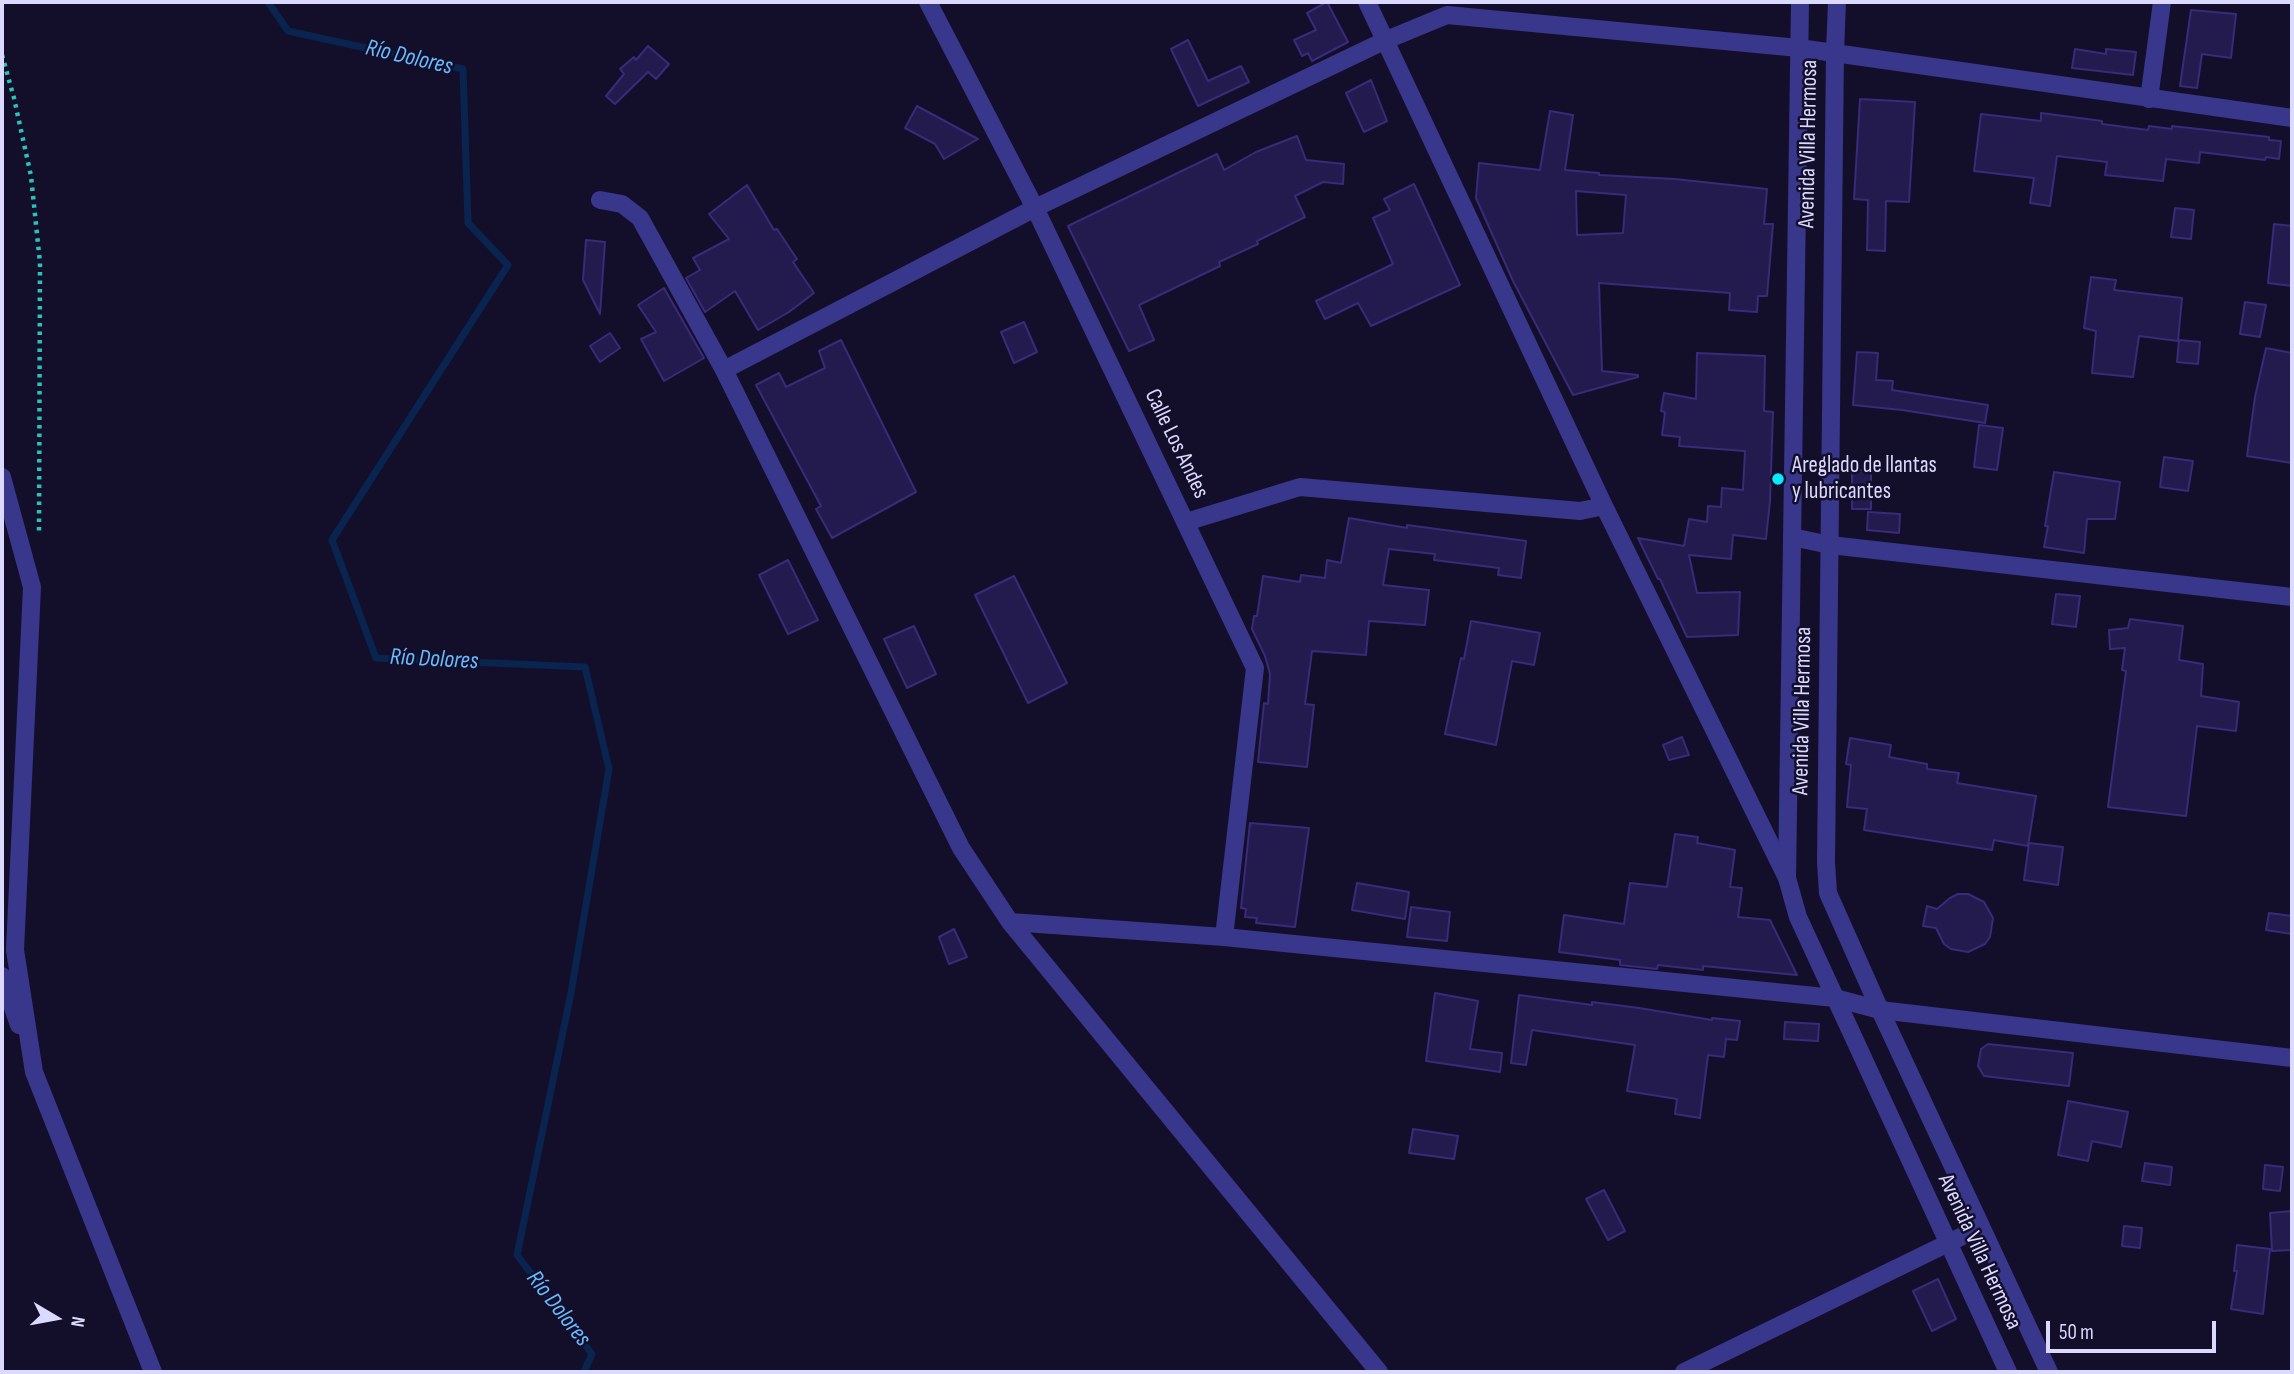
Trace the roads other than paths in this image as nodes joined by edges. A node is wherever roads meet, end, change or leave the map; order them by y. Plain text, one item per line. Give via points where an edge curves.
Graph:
1 (928, 2) edge
2 (1367, 2) edge
3 (1800, 2) edge
4 (1838, 2) edge
5 (2162, 2) edge
6 (1384, 41) junction
7 (1799, 48) junction
8 (1835, 52) junction
9 (2149, 99) junction
10 (2292, 118) edge
11 (600, 200) dead end
12 (1035, 208) junction
13 (724, 370) junction
14 (2, 477) edge
15 (1604, 506) junction
16 (1186, 522) junction
17 (1792, 537) junction
18 (1830, 545) junction
19 (2292, 597) edge
20 (1787, 878) junction
21 (1010, 922) junction
22 (1224, 937) junction
23 (2, 976) edge
24 (1835, 998) junction
25 (1880, 1010) junction
26 (2292, 1058) edge
27 (34, 1072) junction
28 (1981, 1227) junction
29 (1948, 1243) junction
30 (153, 1372) edge
31 (1379, 1372) edge
32 (1684, 1372) edge
33 (2008, 1372) edge
34 (2049, 1372) edge

1 - 12 street, Calle Los Andes
2 - 6 street
3 - 7 street, Avenida Villa Hermosa
4 - 8 street, Avenida Villa Hermosa
5 - 9 street
6 - 7 street via 1447,15
6 - 12 street
6 - 15 street
7 - 8 street
7 - 17 street, Avenida Villa Hermosa
8 - 9 street
8 - 18 street, Avenida Villa Hermosa
9 - 10 street
11 - 13 street via 622,204 640,218
12 - 13 street
12 - 16 street, Calle Los Andes
13 - 21 street via 961,848
14 - 27 street via 32,587 15,950
15 - 16 street via 1580,511 1300,487
15 - 20 street
16 - 22 street, Calle Los Andes via 1255,668
17 - 18 street
17 - 20 street, Avenida Villa Hermosa
18 - 19 street
18 - 25 street, Avenida Villa Hermosa via 1828,893
20 - 24 street, Avenida Villa Hermosa via 1798,917
21 - 22 street
21 - 31 street
22 - 24 street
23 - 27 street
24 - 25 street
24 - 29 street, Avenida Villa Hermosa
25 - 26 street
25 - 28 street, Avenida Villa Hermosa
27 - 30 street
28 - 29 street
28 - 34 street, Avenida Villa Hermosa
29 - 32 street
29 - 33 street, Avenida Villa Hermosa

